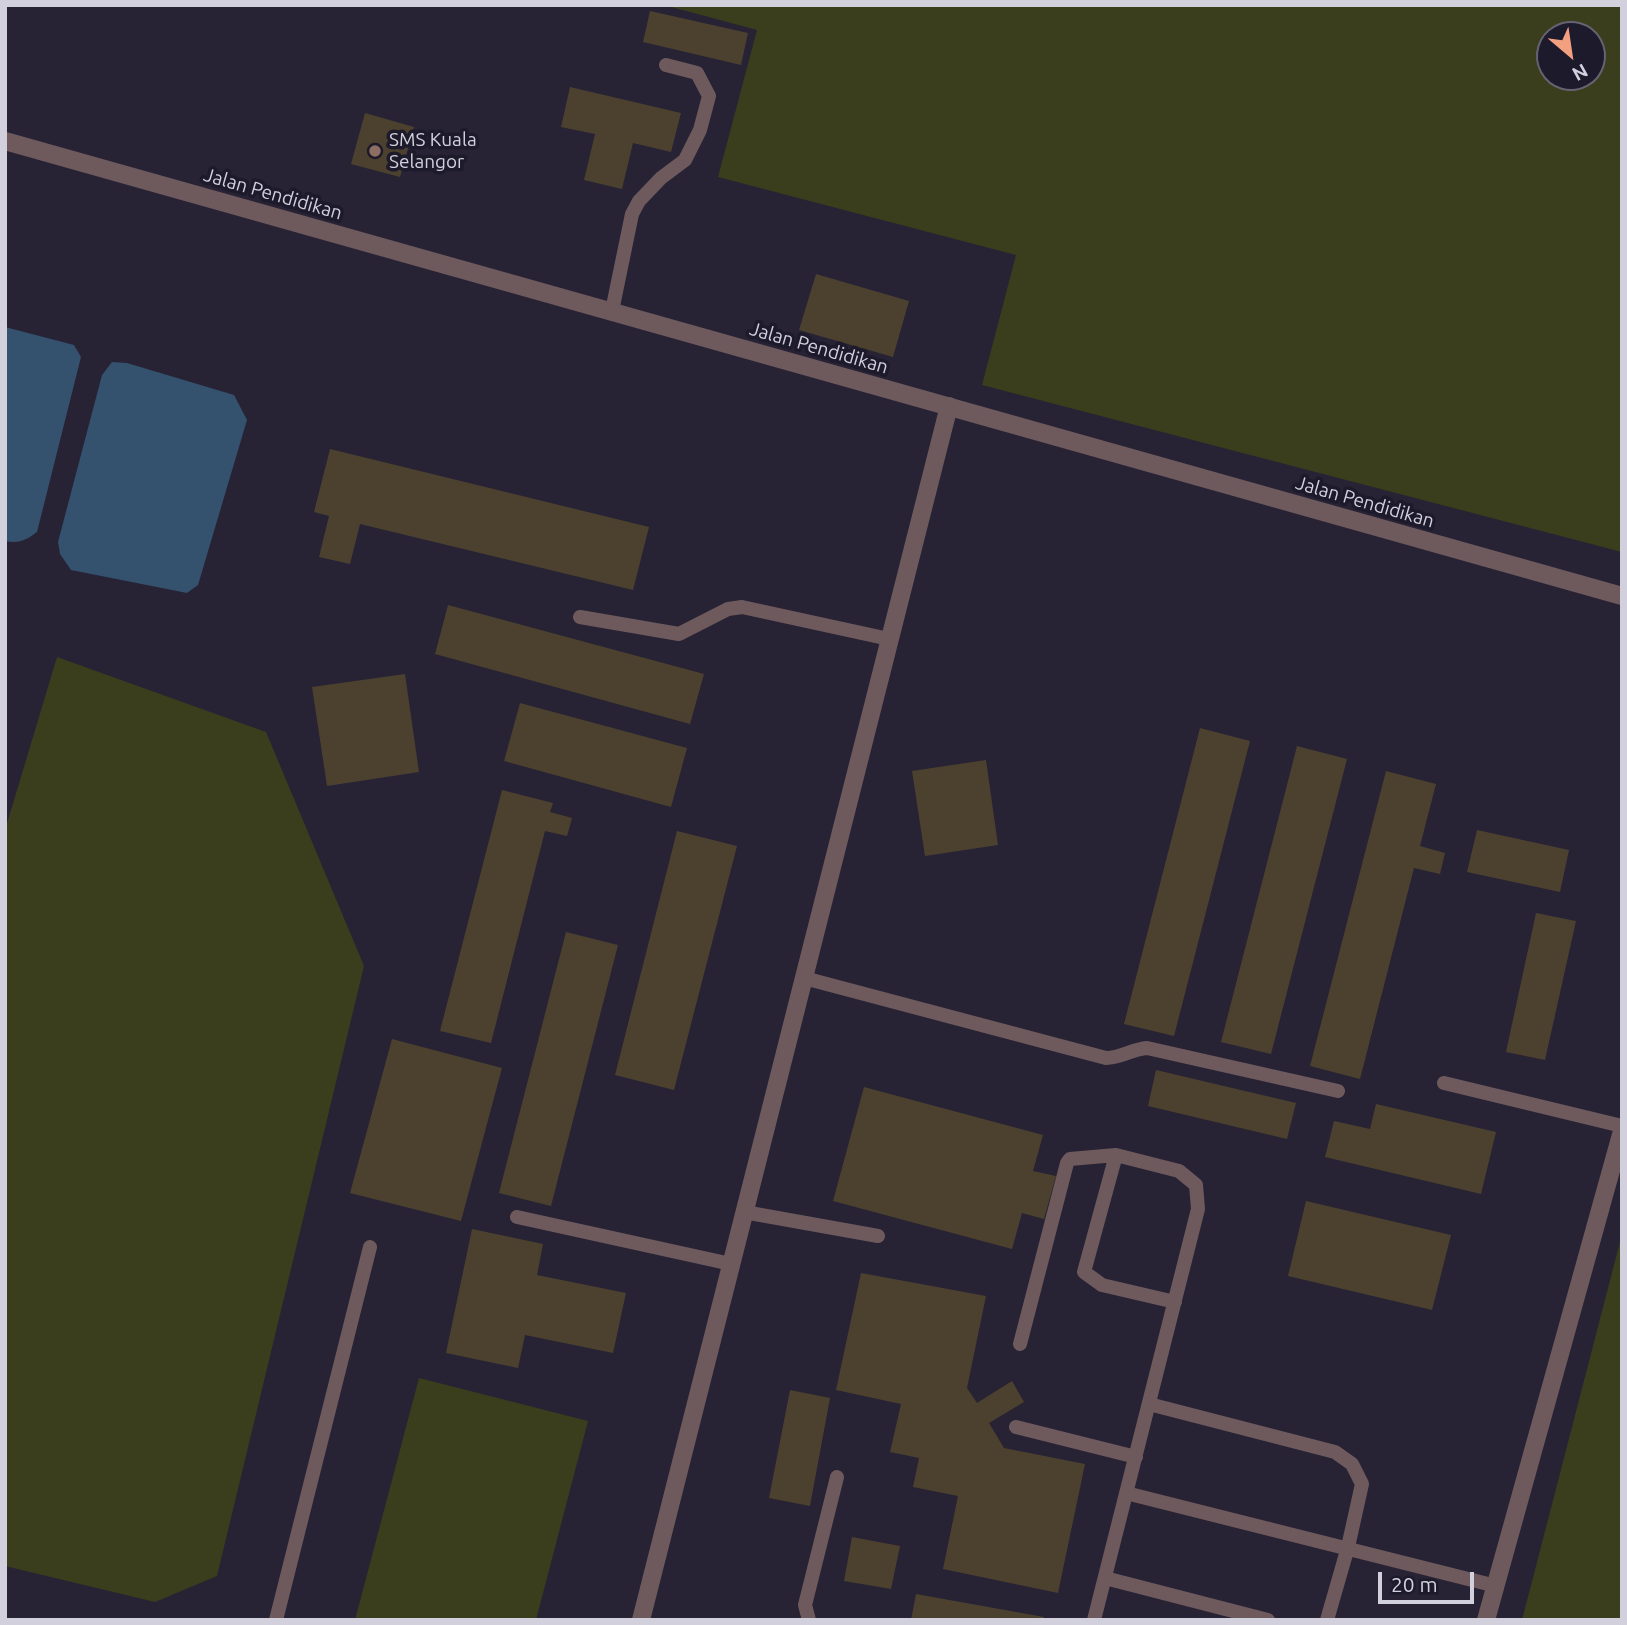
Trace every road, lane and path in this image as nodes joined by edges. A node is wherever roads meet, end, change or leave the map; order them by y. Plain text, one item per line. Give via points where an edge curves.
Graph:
1 (666, 65) dead end
2 (5, 141) edge
3 (612, 312) junction
4 (948, 406) junction
5 (1622, 596) edge
6 (580, 617) dead end
7 (889, 639) junction
8 (804, 978) junction
9 (1444, 1083) dead end
10 (1338, 1091) dead end
11 (1622, 1128) edge
12 (1116, 1155) junction
13 (744, 1212) junction
14 (517, 1217) dead end
15 (878, 1236) dead end
16 (370, 1247) dead end
17 (731, 1265) junction
18 (1175, 1302) junction
19 (1020, 1344) dead end
20 (1149, 1404) junction
21 (1016, 1427) dead end
22 (1136, 1457) junction
23 (837, 1476) dead end
24 (1126, 1493) junction
25 (1348, 1547) junction
26 (1105, 1578) junction
27 (1496, 1586) junction
28 (275, 1620) edge
29 (641, 1620) edge
30 (809, 1620) edge
31 (1094, 1620) edge
32 (1268, 1620) edge
33 (1327, 1620) edge
34 (1486, 1620) edge

1 - 3 lane via 697,72 709,96 700,130 685,160 661,178 632,214
2 - 3 street, Jalan Pendidikan
3 - 4 street, Jalan Pendidikan
4 - 5 street, Jalan Pendidikan
4 - 7 street
6 - 7 lane via 679,634 728,609 742,607
7 - 8 street
8 - 10 lane via 1106,1058 1147,1048
8 - 13 street
9 - 11 lane
11 - 27 street
12 - 18 lane via 1179,1171 1196,1185 1198,1209
12 - 18 lane via 1084,1272 1102,1285
12 - 19 lane via 1078,1157 1067,1163
13 - 15 lane
13 - 17 street
14 - 17 lane
16 - 28 lane
17 - 29 street
18 - 20 lane
20 - 22 lane
20 - 25 lane via 1335,1452 1352,1464 1362,1484
21 - 22 lane
22 - 24 lane
23 - 30 lane via 805,1605
24 - 25 lane
24 - 26 lane
25 - 27 lane
25 - 33 lane
26 - 31 lane
26 - 32 lane
27 - 34 street

